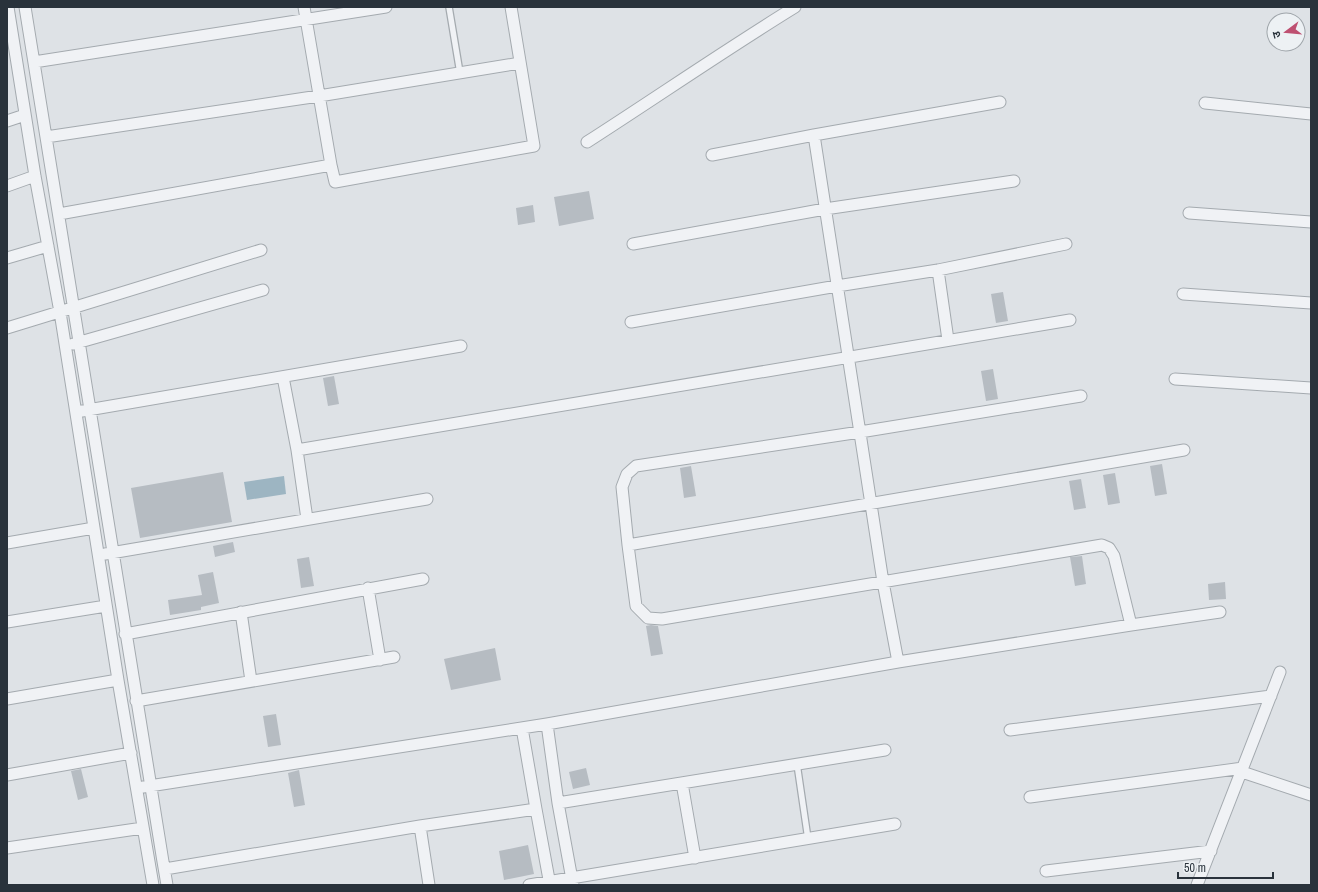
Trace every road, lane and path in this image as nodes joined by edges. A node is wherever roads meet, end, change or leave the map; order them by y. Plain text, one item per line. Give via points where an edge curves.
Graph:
1 (8, 7) edge
2 (25, 7) edge
3 (304, 7) edge
4 (386, 7) edge
5 (449, 7) edge
6 (511, 7) edge
7 (795, 7) edge
8 (306, 20) junction
9 (11, 51) edge
10 (34, 62) junction
11 (520, 63) junction
12 (460, 73) junction
13 (319, 96) junction
14 (1000, 102) dead end
15 (1204, 103) dead end
16 (1311, 114) edge
17 (25, 115) junction
18 (7, 121) edge
19 (814, 136) junction
20 (46, 137) junction
21 (587, 142) dead end
22 (712, 155) dead end
23 (331, 165) junction
24 (35, 176) junction
25 (1014, 181) dead end
26 (7, 186) edge
27 (825, 209) junction
28 (1189, 212) dead end
29 (59, 214) junction
30 (1311, 222) edge
31 (633, 244) dead end
32 (1066, 244) dead end
33 (48, 246) junction
34 (261, 250) dead end
35 (7, 258) edge
36 (938, 270) junction
37 (837, 286) junction
38 (263, 290) dead end
39 (1183, 294) dead end
40 (1311, 303) edge
41 (73, 307) junction
42 (60, 312) junction
43 (1070, 320) dead end
44 (631, 322) dead end
45 (7, 328) edge
46 (948, 340) junction
47 (80, 342) junction
48 (65, 345) junction
49 (461, 346) dead end
50 (848, 356) junction
51 (283, 378) junction
52 (1175, 379) dead end
53 (1311, 388) edge
54 (1081, 396) dead end
55 (90, 410) junction
56 (75, 412) junction
57 (860, 432) junction
58 (297, 450) junction
59 (1184, 450) dead end
60 (427, 499) dead end
61 (871, 504) junction
62 (307, 519) junction
63 (94, 528) junction
64 (7, 543) edge
65 (628, 545) junction
66 (112, 553) junction
67 (98, 555) junction
68 (423, 579) dead end
69 (883, 582) junction
70 (368, 588) junction
71 (106, 606) junction
72 (240, 612) junction
73 (1220, 612) dead end
74 (7, 622) edge
75 (1131, 625) junction
76 (125, 634) junction
77 (394, 658) dead end
78 (380, 660) junction
79 (898, 662) junction
80 (1280, 672) dead end
81 (118, 680) junction
82 (251, 681) junction
83 (1271, 696) junction
84 (7, 699) edge
85 (136, 701) junction
86 (547, 724) junction
87 (522, 728) junction
88 (1010, 730) dead end
89 (885, 750) dead end
90 (131, 753) junction
91 (797, 764) junction
92 (1243, 770) junction
93 (7, 774) edge
94 (682, 783) junction
95 (151, 786) junction
96 (137, 788) junction
97 (1311, 795) edge
98 (1030, 797) dead end
99 (558, 803) junction
100 (536, 809) junction
101 (895, 824) dead end
102 (420, 826) junction
103 (143, 828) junction
104 (808, 839) junction
105 (7, 848) edge
106 (1211, 851) junction
107 (695, 858) junction
108 (165, 869) junction
109 (1046, 871) dead end
110 (573, 882) edge
111 (550, 883) edge
112 (153, 885) edge
113 (168, 885) edge
114 (429, 885) edge
115 (529, 885) edge
116 (1197, 885) edge

1 - 9 street
2 - 10 street
3 - 8 street
4 - 8 street
5 - 12 lane
6 - 11 street
7 - 21 street
8 - 10 street
8 - 13 street
9 - 17 street
10 - 20 street
11 - 12 street
11 - 23 street via 534,146 335,182
12 - 13 street
13 - 20 street
13 - 23 street
14 - 19 street
15 - 16 street
17 - 18 street
17 - 24 street
19 - 22 street
19 - 27 street
20 - 29 street
23 - 29 street
24 - 26 street
24 - 33 street
25 - 27 street
27 - 31 street
27 - 37 street
28 - 30 street
29 - 41 street
32 - 36 street
33 - 35 street
33 - 42 street
34 - 41 street
36 - 37 street
36 - 46 street
37 - 44 street
37 - 50 street
38 - 47 street
39 - 40 street
41 - 42 street
41 - 47 street
42 - 45 street
42 - 48 street
43 - 46 street
46 - 50 street
47 - 48 street
47 - 55 street
48 - 56 street
49 - 51 street
50 - 57 street
50 - 58 street
51 - 55 street
51 - 58 street
52 - 53 street
54 - 57 street
55 - 56 street
55 - 66 street
56 - 63 street
57 - 61 street
57 - 65 street via 636,466 626,474 622,487
58 - 62 street
59 - 61 street
60 - 62 street
61 - 65 street
61 - 69 street
62 - 66 street
63 - 64 street
63 - 67 street
65 - 69 street via 636,606 648,618 662,619
66 - 67 street
66 - 76 street
67 - 71 street
68 - 70 street
69 - 75 street via 1102,545 1114,556
69 - 79 street
70 - 72 street
70 - 78 street
71 - 74 street
71 - 81 street
72 - 76 street
72 - 82 street
73 - 75 street
75 - 79 street
76 - 85 street
77 - 78 street
78 - 82 street
79 - 86 street
80 - 83 street
81 - 84 street
81 - 90 street
82 - 85 street
83 - 88 street
83 - 92 street
85 - 95 street
86 - 87 street
86 - 99 street
87 - 95 street
87 - 100 street
89 - 91 street
90 - 93 street
90 - 96 street
91 - 94 street
91 - 104 lane
92 - 97 street
92 - 98 street
92 - 106 street
94 - 99 street
94 - 107 street
95 - 96 street
95 - 108 street
96 - 103 street
99 - 110 street
100 - 102 street
100 - 111 street
101 - 104 street
102 - 108 street
102 - 114 street
103 - 105 street
103 - 112 street
104 - 107 street
106 - 109 street
106 - 116 street
107 - 110 street
108 - 113 street
110 - 111 street
111 - 115 street

